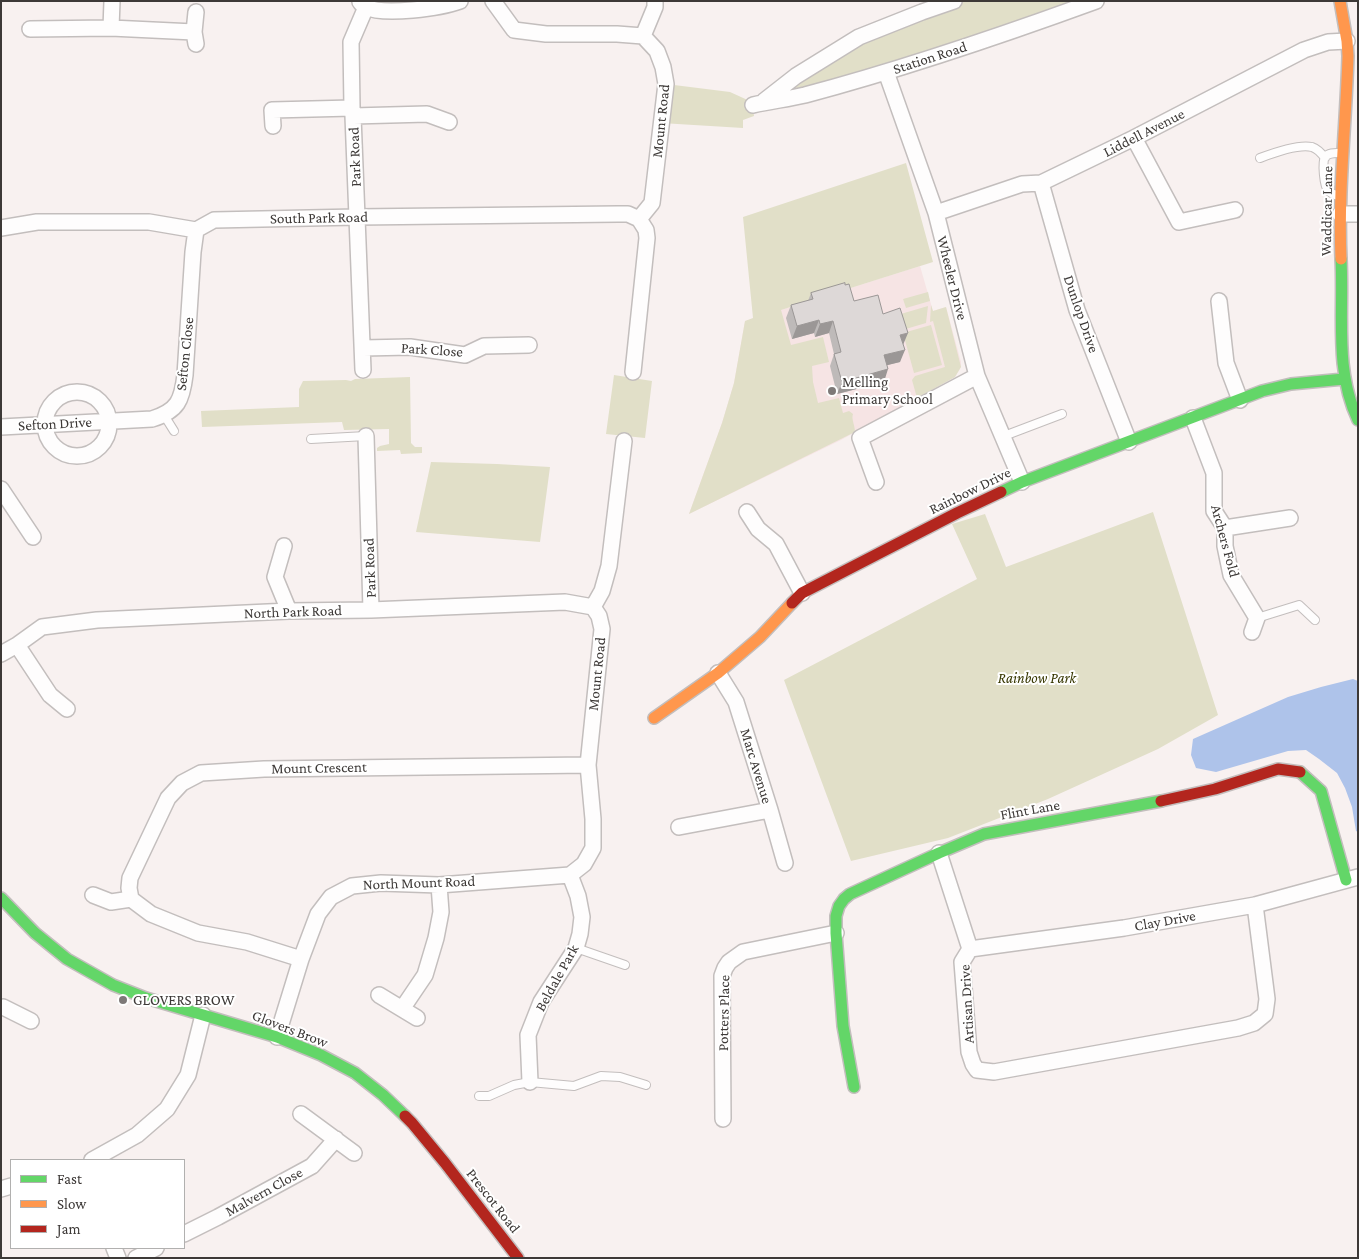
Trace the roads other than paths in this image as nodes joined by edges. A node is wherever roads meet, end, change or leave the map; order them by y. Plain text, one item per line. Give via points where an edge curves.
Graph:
1 (112, 1) edge
2 (460, 1) edge
3 (493, 1) edge
4 (655, 1) edge
5 (954, 1) edge
6 (1096, 1) edge
7 (1340, 1) edge
8 (362, 4) edge
9 (196, 12) dead end
10 (111, 28) junction
11 (30, 29) dead end
12 (643, 36) junction
13 (1347, 41) junction
14 (886, 72) junction
15 (796, 76) junction
16 (803, 95) junction
17 (353, 112) junction
18 (449, 122) dead end
19 (273, 126) dead end
20 (1351, 136) edge
21 (1134, 138) junction
22 (1343, 153) junction
23 (1260, 158) dead end
24 (1325, 158) junction
25 (1041, 184) junction
26 (1341, 197) junction
27 (1236, 210) dead end
28 (936, 213) junction
29 (1340, 214) junction
30 (1358, 214) edge
31 (357, 217) junction
32 (639, 219) junction
33 (1, 228) edge
34 (196, 230) junction
35 (1219, 301) dead end
36 (530, 345) dead end
37 (363, 348) junction
38 (363, 370) dead end
39 (634, 372) dead end
40 (977, 376) junction
41 (1344, 378) junction
42 (1240, 400) junction
43 (1062, 414) dead end
44 (164, 415) junction
45 (1193, 418) junction
46 (1358, 420) edge
47 (109, 422) junction
48 (45, 425) junction
49 (1, 427) edge
50 (174, 432) dead end
51 (366, 436) joint
52 (1004, 436) junction
53 (312, 439) dead end
54 (624, 441) dead end
55 (1130, 442) junction
56 (876, 482) dead end
57 (1022, 482) junction
58 (1, 488) edge
59 (747, 512) dead end
60 (1290, 518) dead end
61 (1225, 528) junction
62 (33, 537) dead end
63 (284, 546) dead end
64 (802, 593) junction
65 (593, 607) junction
66 (371, 610) junction
67 (289, 611) junction
68 (1315, 620) dead end
69 (1254, 625) joint
70 (17, 645) junction
71 (1, 654) edge
72 (718, 673) junction
73 (67, 709) dead end
74 (654, 718) dead end
75 (588, 765) junction
76 (770, 810) junction
77 (679, 827) dead end
78 (939, 853) junction
79 (785, 863) dead end
80 (570, 875) junction
81 (1352, 879) edge
82 (439, 885) junction
83 (93, 895) dead end
84 (1, 898) edge
85 (131, 899) junction
86 (1255, 905) junction
87 (836, 933) junction
88 (576, 948) junction
89 (970, 949) junction
90 (301, 959) junction
91 (625, 965) dead end
92 (379, 995) dead end
93 (2, 1007) edge
94 (402, 1009) junction
95 (204, 1015) junction
96 (417, 1018) dead end
97 (31, 1021) dead end
98 (277, 1037) junction
99 (530, 1082) junction
100 (646, 1085) dead end
101 (854, 1087) dead end
102 (479, 1096) dead end
103 (301, 1114) dead end
104 (723, 1119) dead end
105 (336, 1139) junction
106 (354, 1153) dead end
107 (94, 1159) edge
108 (445, 1163) joint
109 (185, 1234) edge
110 (154, 1249) edge
111 (136, 1258) edge
112 (518, 1258) edge

1 - 10 street
2 - 8 street via 435,8 407,10 381,10
3 - 12 street via 514,30 546,34
4 - 12 street
5 - 15 street, Station Road via 859,37
6 - 14 street, Station Road
7 - 13 street, Waddicar Lane
8 - 17 street, Park Road via 351,42
9 - 10 street via 195,38
10 - 11 street
12 - 32 street, Mount Road via 658,51 666,84 652,203
13 - 20 street, Waddicar Lane
13 - 21 street, Liddell Avenue via 1328,42 1304,50
14 - 16 street, Station Road
14 - 28 street, Wheeler Drive
15 - 16 street
15 - 16 street, Station Road via 757,104
17 - 18 street via 427,114
17 - 19 street via 272,110
17 - 31 street, Park Road
20 - 22 street, Waddicar Lane
21 - 25 street, Liddell Avenue
21 - 27 street via 1179,222
22 - 24 lane via 1332,153
22 - 26 street, Waddicar Lane
23 - 24 lane via 1311,147
24 - 26 lane via 1326,187
25 - 28 street, Liddell Avenue via 1022,184
25 - 55 street, Dunlop Drive via 1077,310
26 - 29 street, Waddicar Lane
28 - 40 street, Wheeler Drive
29 - 30 street
29 - 41 street, Waddicar Lane
31 - 32 street, South Park Road via 628,214
31 - 34 street, South Park Road via 214,220
31 - 37 street, Park Road
32 - 39 street via 647,238
33 - 34 street via 37,222 149,222
34 - 44 street, Sefton Close via 182,393 176,406
35 - 42 street via 1226,363
36 - 37 street, Park Close via 484,346 465,355 410,347
37 - 38 street, Park Road
40 - 52 street, Wheeler Drive
40 - 56 street via 860,438
41 - 42 street, Rainbow Drive via 1291,384
41 - 46 street, Waddicar Lane via 1348,399
42 - 45 street, Rainbow Drive
43 - 52 lane
44 - 47 street
44 - 50 lane
45 - 55 street, Rainbow Drive
45 - 61 street, Archers Fold via 1214,473 1214,511
47 - 48 street, Sefton Drive
47 - 48 street via 105,408 94,397 80,392 65,395 52,404
47 - 48 street via 104,440 94,451 81,456 68,455 56,448 48,438
48 - 49 street, Sefton Drive
51 - 53 lane
51 - 66 street, Park Road
52 - 57 street, Wheeler Drive
54 - 65 street via 609,566 602,591
55 - 57 street, Rainbow Drive
57 - 64 street, Rainbow Drive
58 - 62 street
59 - 64 street via 758,529 776,544
60 - 61 street
61 - 69 street, Archers Fold via 1231,575
63 - 67 street via 275,577
64 - 72 street, Rainbow Drive via 760,637
65 - 66 street, North Park Road via 565,602
65 - 75 street, Mount Road via 602,629
66 - 67 street, North Park Road
67 - 70 street, North Park Road via 97,620 42,627
68 - 69 lane via 1299,604
70 - 71 street, North Park Road
70 - 73 street via 50,695
72 - 74 street, Rainbow Drive
72 - 76 street, Marc Avenue via 736,702
75 - 80 street, Mount Road via 592,848 584,864
75 - 85 street, Mount Crescent via 264,769 202,773 182,783 168,798 130,878
76 - 77 street
76 - 79 street, Marc Avenue
78 - 81 street, Flint Lane via 984,834 1156,802 1214,789 1278,769 1301,772 1321,791
78 - 87 street, Flint Lane via 850,894 839,906
78 - 89 street, Artisan Drive
80 - 82 street, North Mount Road
80 - 88 street, Beldale Park via 582,916
81 - 86 street, Clay Drive
82 - 90 street, North Mount Road via 352,886 331,897 318,914
82 - 94 street via 441,912 436,938 424,975
83 - 85 street via 111,902
84 - 95 street, Glovers Brow via 35,933 67,959 113,985
85 - 90 street via 151,914 198,933 247,942
86 - 89 street, Clay Drive via 1124,928
86 - 89 street, Artisan Drive via 1267,999 1265,1014 1254,1023 994,1072 977,1070 969,1052 962,962
87 - 101 street, Flint Lane via 843,1026
87 - 104 street, Potters Place via 743,952 725,968 722,976
88 - 91 lane
88 - 99 street, Beldale Park via 541,1002 528,1034
90 - 98 street, North Mount Road
92 - 94 street
93 - 97 street
94 - 96 street
95 - 98 street, Glovers Brow
95 - 107 street via 188,1075 167,1108 137,1135
98 - 108 street, Glovers Brow via 356,1073 412,1123
99 - 100 lane via 574,1086 601,1076 620,1076
99 - 102 lane via 489,1096
103 - 105 street
105 - 106 street
105 - 109 street, Malvern Close via 312,1166
108 - 112 street, Prescot Road
110 - 111 street

